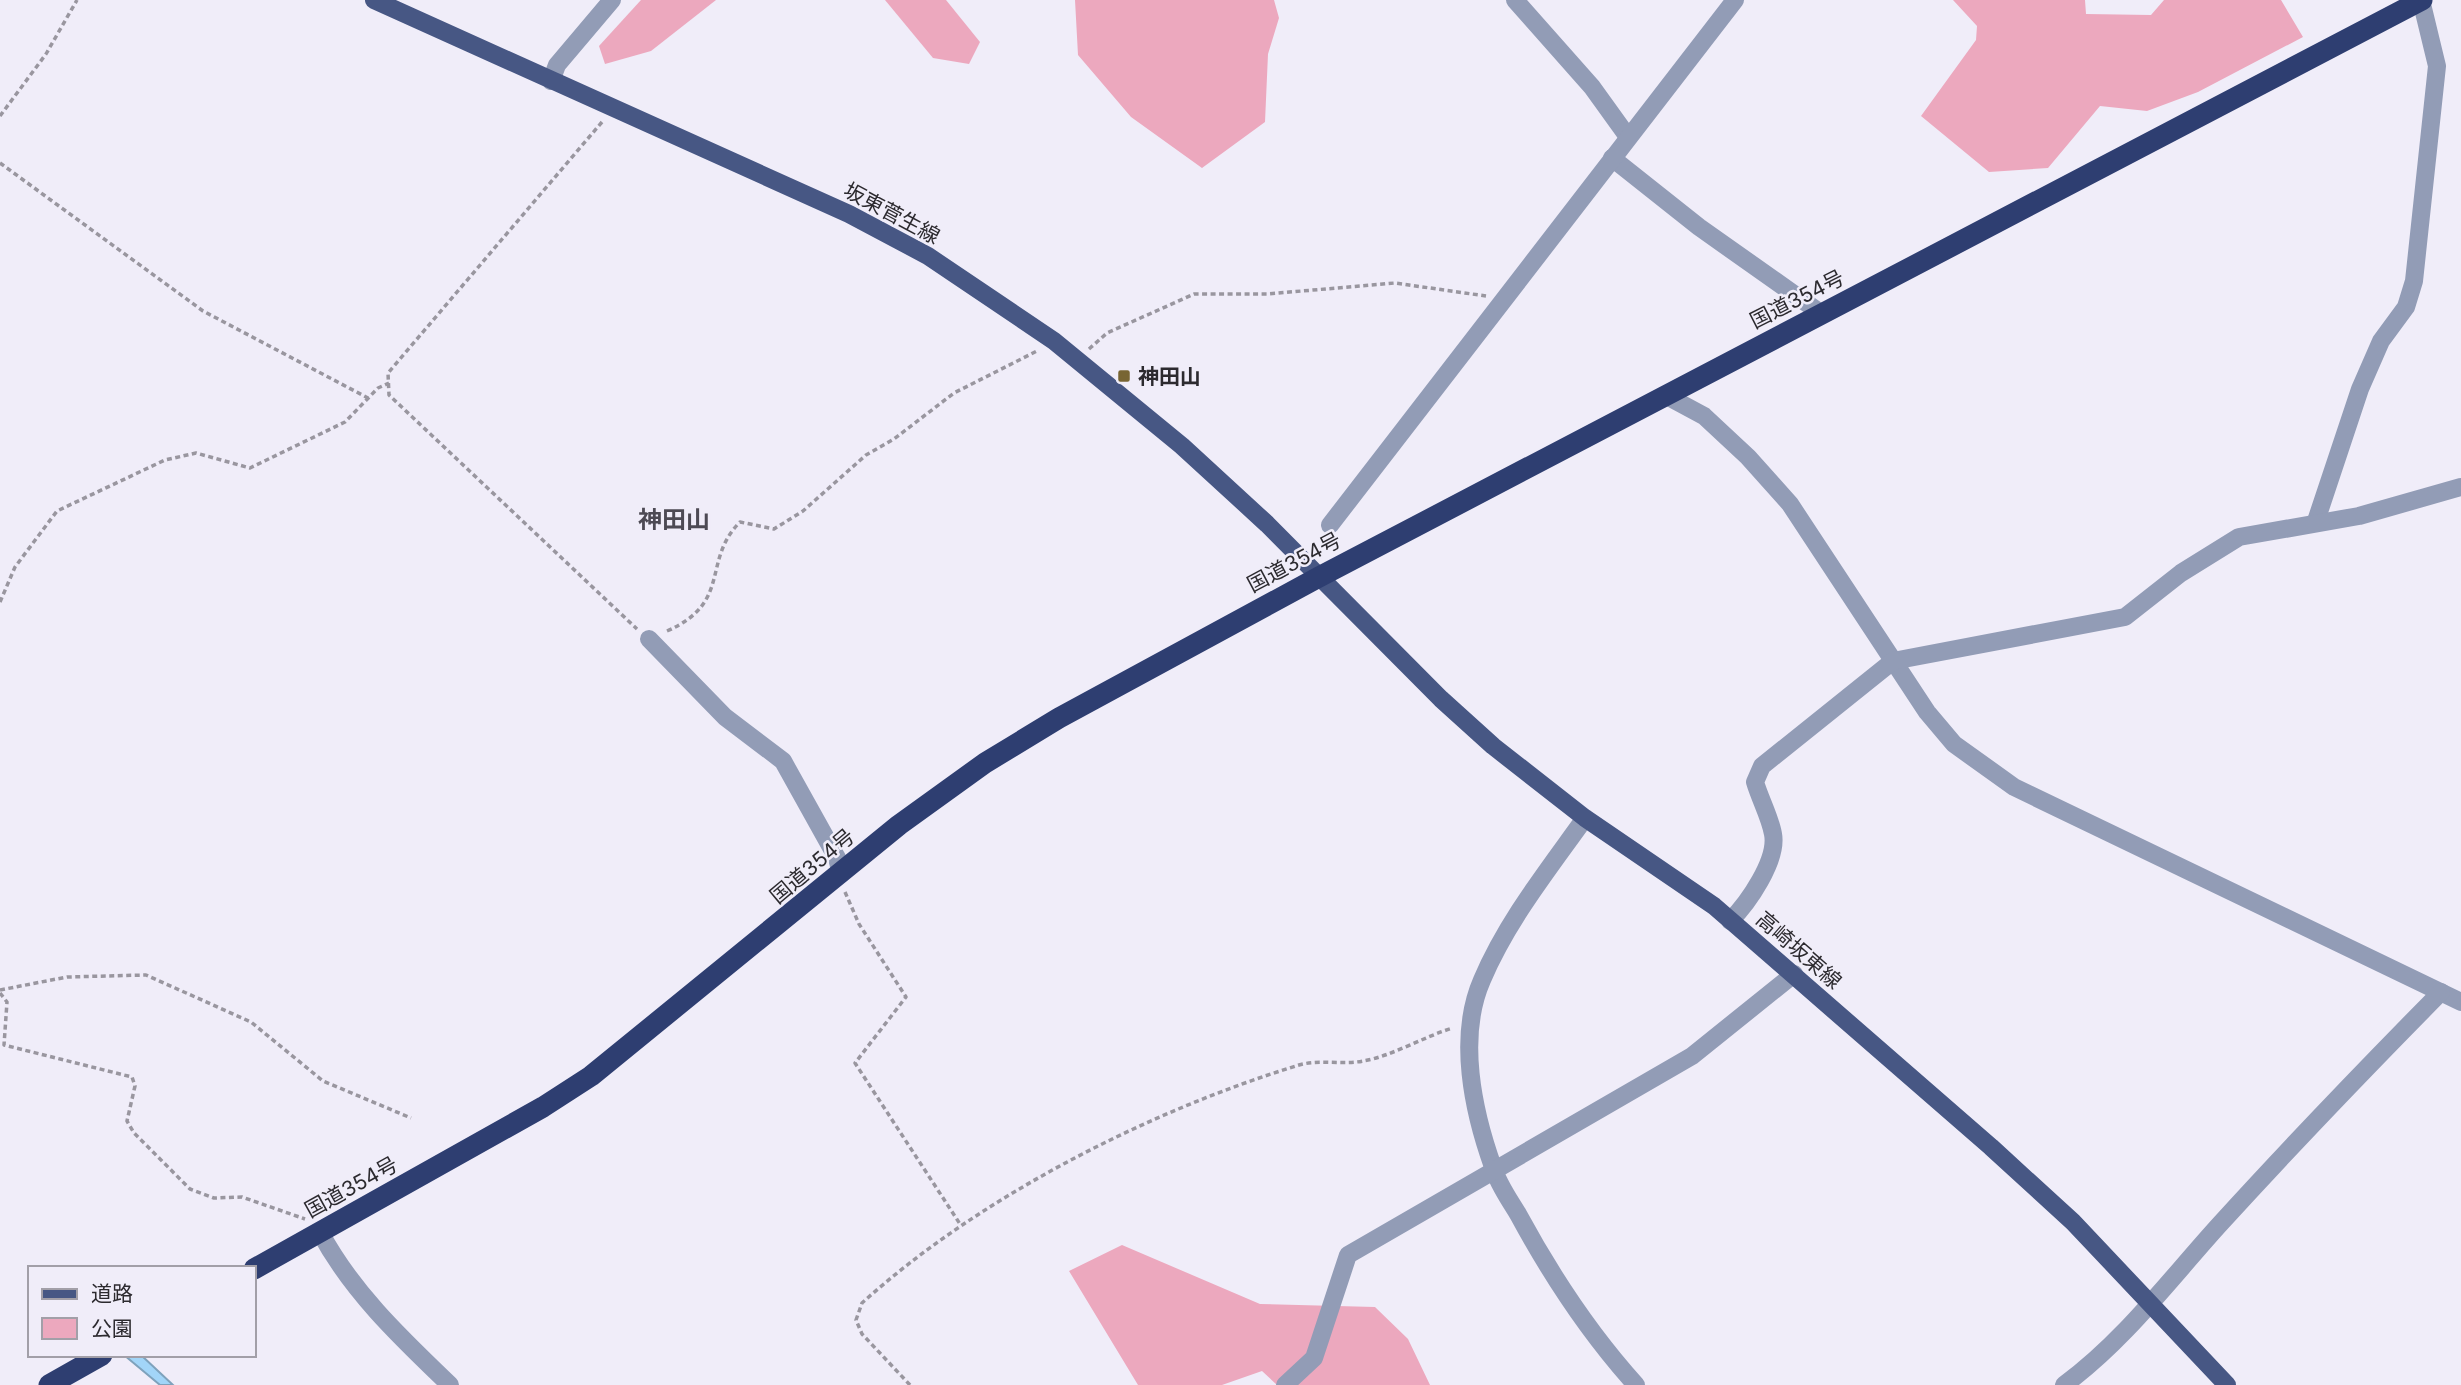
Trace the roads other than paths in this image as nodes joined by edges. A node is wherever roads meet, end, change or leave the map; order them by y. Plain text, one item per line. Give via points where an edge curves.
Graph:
1 (374, 0) edge
2 (612, 0) edge
3 (1516, 0) edge
4 (1735, 0) edge
5 (2421, 0) edge
6 (551, 81) junction
7 (1628, 137) junction
8 (1612, 158) junction
9 (1822, 314) junction
10 (1665, 395) junction
11 (2461, 487) edge
12 (2316, 521) junction
13 (1330, 525) dead end
14 (1319, 577) junction
15 (649, 639) road end
16 (1893, 661) junction
17 (1585, 818) junction
18 (841, 874) junction
19 (1730, 921) junction
20 (1794, 974) junction
21 (2441, 992) junction
22 (2461, 1002) edge
23 (1493, 1170) junction
24 (320, 1232) junction
25 (256, 1268) edge
26 (2149, 1304) junction
27 (98, 1357) edge
28 (49, 1385) edge
29 (450, 1385) edge
30 (1285, 1385) edge
31 (1636, 1385) edge
32 (2064, 1385) edge
33 (2227, 1385) edge

1 - 6 main road, 坂東菅生線
2 - 6 street via 557,65
3 - 7 street via 1592,87
4 - 7 street
5 - 9 highway, 国道354号
5 - 12 street via 2437,66 2414,281 2406,307 2381,341 2360,389
6 - 14 main road, 坂東菅生線 via 849,214 928,256 1077,359 1182,446
7 - 8 street
8 - 9 street via 1699,227
8 - 13 street
9 - 10 highway, 国道354号
10 - 14 highway, 国道354号
10 - 16 street via 1704,416 1790,505
11 - 12 street via 2359,516
12 - 16 street via 2239,537 2181,573 2125,617
14 - 17 main road, 高崎坂東線 via 1493,746
14 - 18 highway, 国道354号 via 1126,680 985,763
15 - 18 street via 725,717 783,761 837,858
16 - 19 street via 1762,766 1755,782 1773,836 1772,853 1749,901
16 - 21 street via 1954,744 2014,787
17 - 19 main road, 高崎坂東線
17 - 23 street via 1517,915 1481,981 1470,1024 1470,1055
18 - 24 highway, 国道354号 via 591,1076
19 - 20 main road, 高崎坂東線
20 - 23 street via 1692,1056
20 - 26 main road, 高崎坂東線 via 2073,1222
21 - 22 street
21 - 26 street via 2316,1118
23 - 30 street via 1348,1255 1314,1358
23 - 31 street via 1553,1280
24 - 25 highway, 国道354号
24 - 29 street via 337,1263 393,1330
26 - 32 street via 2086,1369
26 - 33 main road, 高崎坂東線
27 - 28 highway

